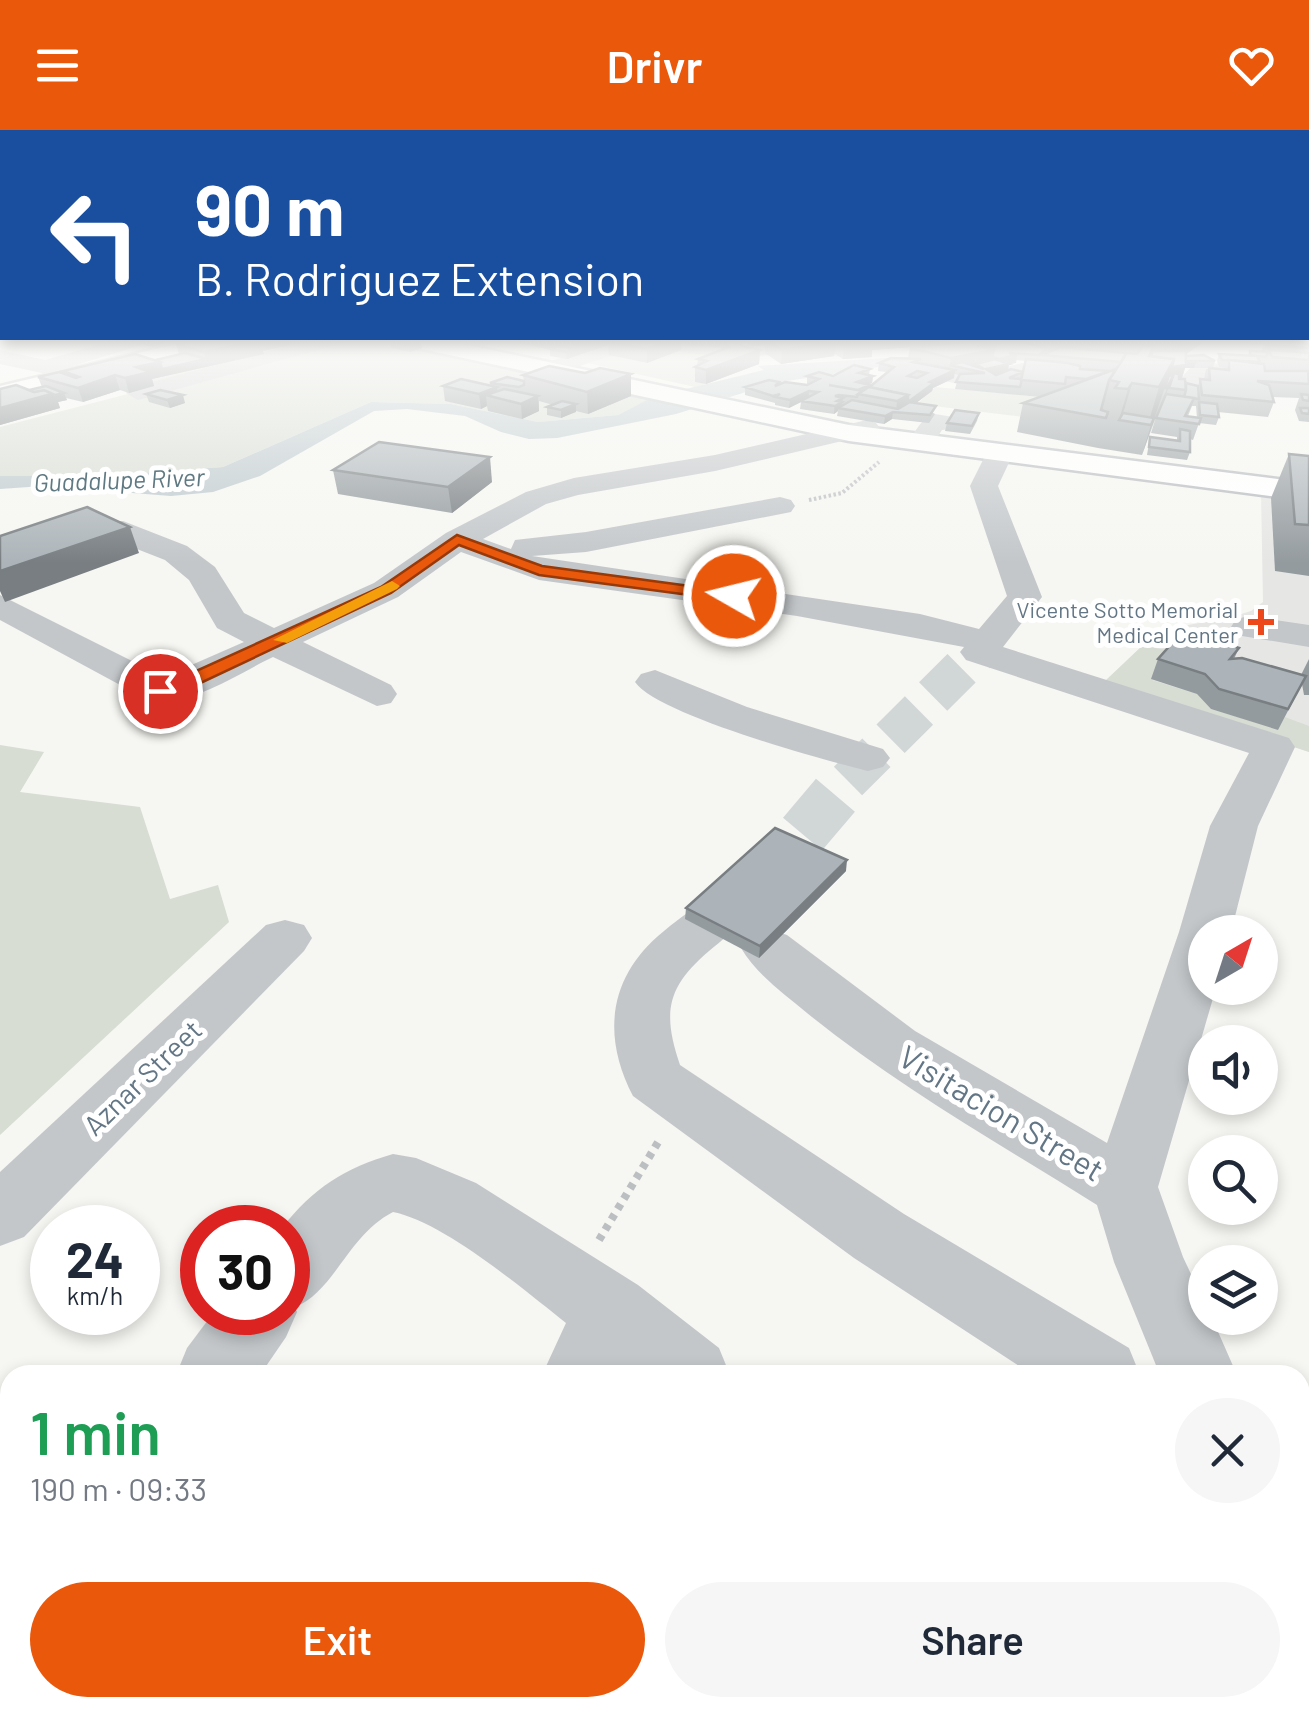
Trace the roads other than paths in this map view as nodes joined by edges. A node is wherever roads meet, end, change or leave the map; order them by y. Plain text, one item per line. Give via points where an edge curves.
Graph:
1 (785, 415) edge
2 (858, 430) junction
3 (976, 436) junction
4 (916, 439) junction
5 (715, 463) junction
6 (1309, 482) edge
7 (1309, 492) edge
8 (112, 528) edge
9 (468, 544) junction
10 (726, 557) junction
11 (0, 606) edge
12 (1250, 626) dead end
13 (1309, 636) edge
14 (272, 644) junction
15 (984, 647) junction
16 (655, 682) dead end
17 (378, 694) dead end
18 (868, 758) dead end
19 (1210, 915) edge
20 (717, 917) tunnel mouth
21 (285, 938) dead end
22 (768, 948) edge
23 (1188, 987) edge
24 (1125, 1187) junction
25 (0, 1216) edge
26 (310, 1246) edge
27 (592, 1297) junction
28 (243, 1335) edge
29 (221, 1365) edge
30 (582, 1365) edge
31 (679, 1365) edge
32 (1086, 1365) edge
33 (1195, 1365) edge

1 - 2 main road
2 - 4 main road
2 - 5 street
3 - 4 main road
3 - 4 street via 934,422
3 - 6 main road
3 - 7 main road
3 - 15 street via 984,486 1025,597
5 - 9 street via 536,498
5 - 10 street via 776,503
8 - 14 street via 176,554 203,574 230,620
9 - 10 street via 586,542
9 - 10 street via 539,570
9 - 14 street
10 - 15 street
11 - 14 street via 160,691
12 - 13 street
14 - 17 street
15 - 19 street via 1274,747 1234,826
16 - 18 street via 744,722
20 - 32 street via 665,956 643,994 639,1037 655,1079 880,1236
21 - 25 street, Aznar Street
22 - 24 street, Visitacion Street via 867,1029
23 - 24 street
24 - 33 street, Visitacion Street
26 - 27 street via 334,1214 397,1182 434,1194
27 - 30 street
27 - 31 street
28 - 29 street

